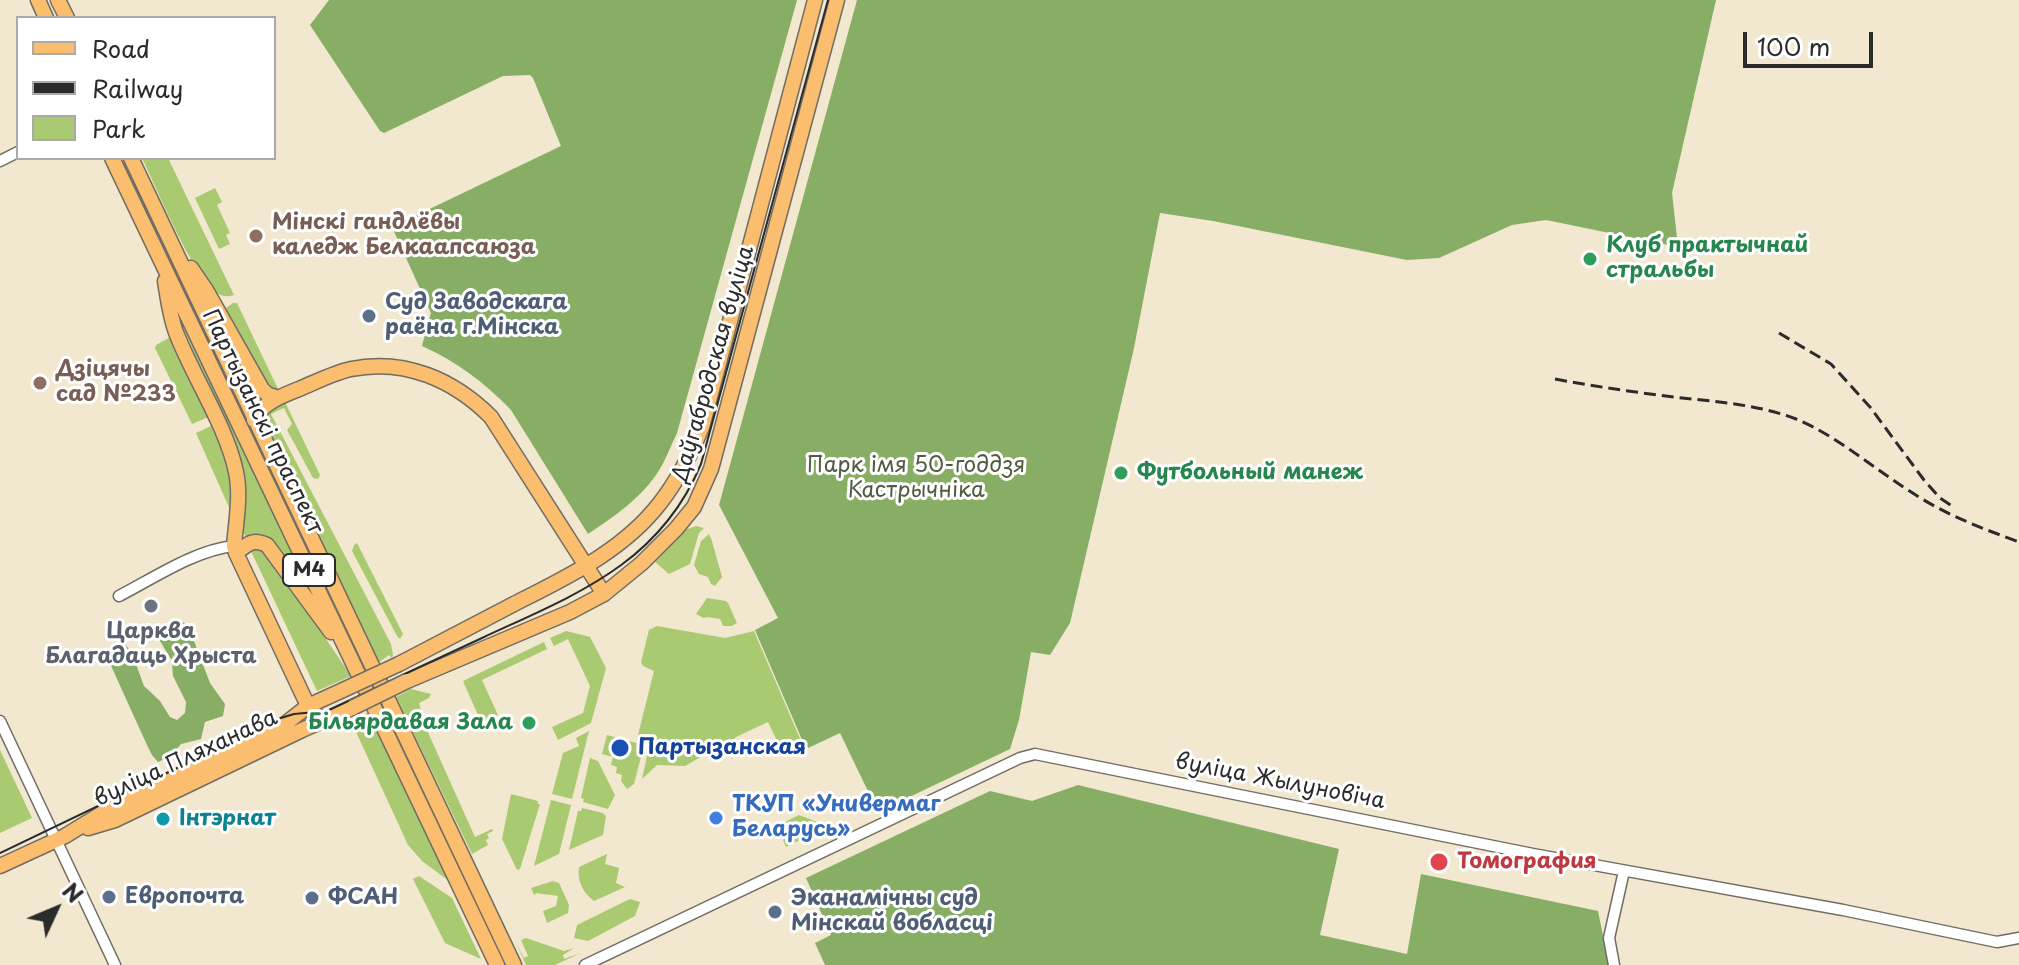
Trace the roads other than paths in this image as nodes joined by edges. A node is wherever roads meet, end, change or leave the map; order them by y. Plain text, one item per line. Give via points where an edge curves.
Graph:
1 (815, 0) edge
2 (837, 0) edge
3 (113, 160) edge
4 (132, 160) edge
5 (173, 246) junction
6 (162, 265) junction
7 (278, 398) junction
8 (254, 420) junction
9 (235, 550) junction
10 (587, 566) junction
11 (604, 594) junction
12 (119, 596) dead end
13 (402, 662) junction
14 (355, 666) junction
15 (422, 675) junction
16 (308, 706) junction
17 (325, 720) junction
18 (0, 721) edge
19 (60, 838) junction
20 (0, 866) edge
21 (1624, 871) junction
22 (2019, 938) edge
23 (115, 965) edge
24 (497, 965) edge
25 (514, 965) edge
26 (585, 965) edge
27 (1614, 965) edge

1 - 10 main road, Даўгабродская вуліца via 697,438 660,503
2 - 11 main road, Даўгабродская вуліца via 711,469 694,507 676,529
3 - 6 main road, Партызанскі праспект / М4
4 - 5 main road, Партызанскі праспект / М4
5 - 7 main road via 206,290 262,389
5 - 8 main road, Партызанскі праспект / М4
6 - 9 main road via 175,332 237,473
6 - 14 main road, Партызанскі праспект / М4
7 - 8 main road
7 - 10 main road via 351,369 383,366 428,374 453,386 491,417
8 - 25 main road, Партызанскі праспект / М4
9 - 12 street via 222,547 201,554
9 - 14 main road via 251,542 267,545
9 - 16 main road
10 - 11 main road
10 - 13 main road, Даўгабродская вуліца
11 - 15 main road, Даўгабродская вуліца
13 - 15 main road
13 - 16 main road, Даўгабродская вуліца, bridge
14 - 24 main road, Партызанскі праспект / М4
15 - 17 main road, Даўгабродская вуліца, bridge
16 - 17 main road
16 - 19 main road, вуліца Пляханава via 280,728 109,809
17 - 19 main road, вуліца Пляханава via 115,820
18 - 19 street
19 - 20 main road, вуліца Пляханава
19 - 23 street
21 - 22 street, вуліца Жылуновіча via 1997,942
21 - 26 street, вуліца Жылуновіча via 1035,754
21 - 27 street via 1609,938

